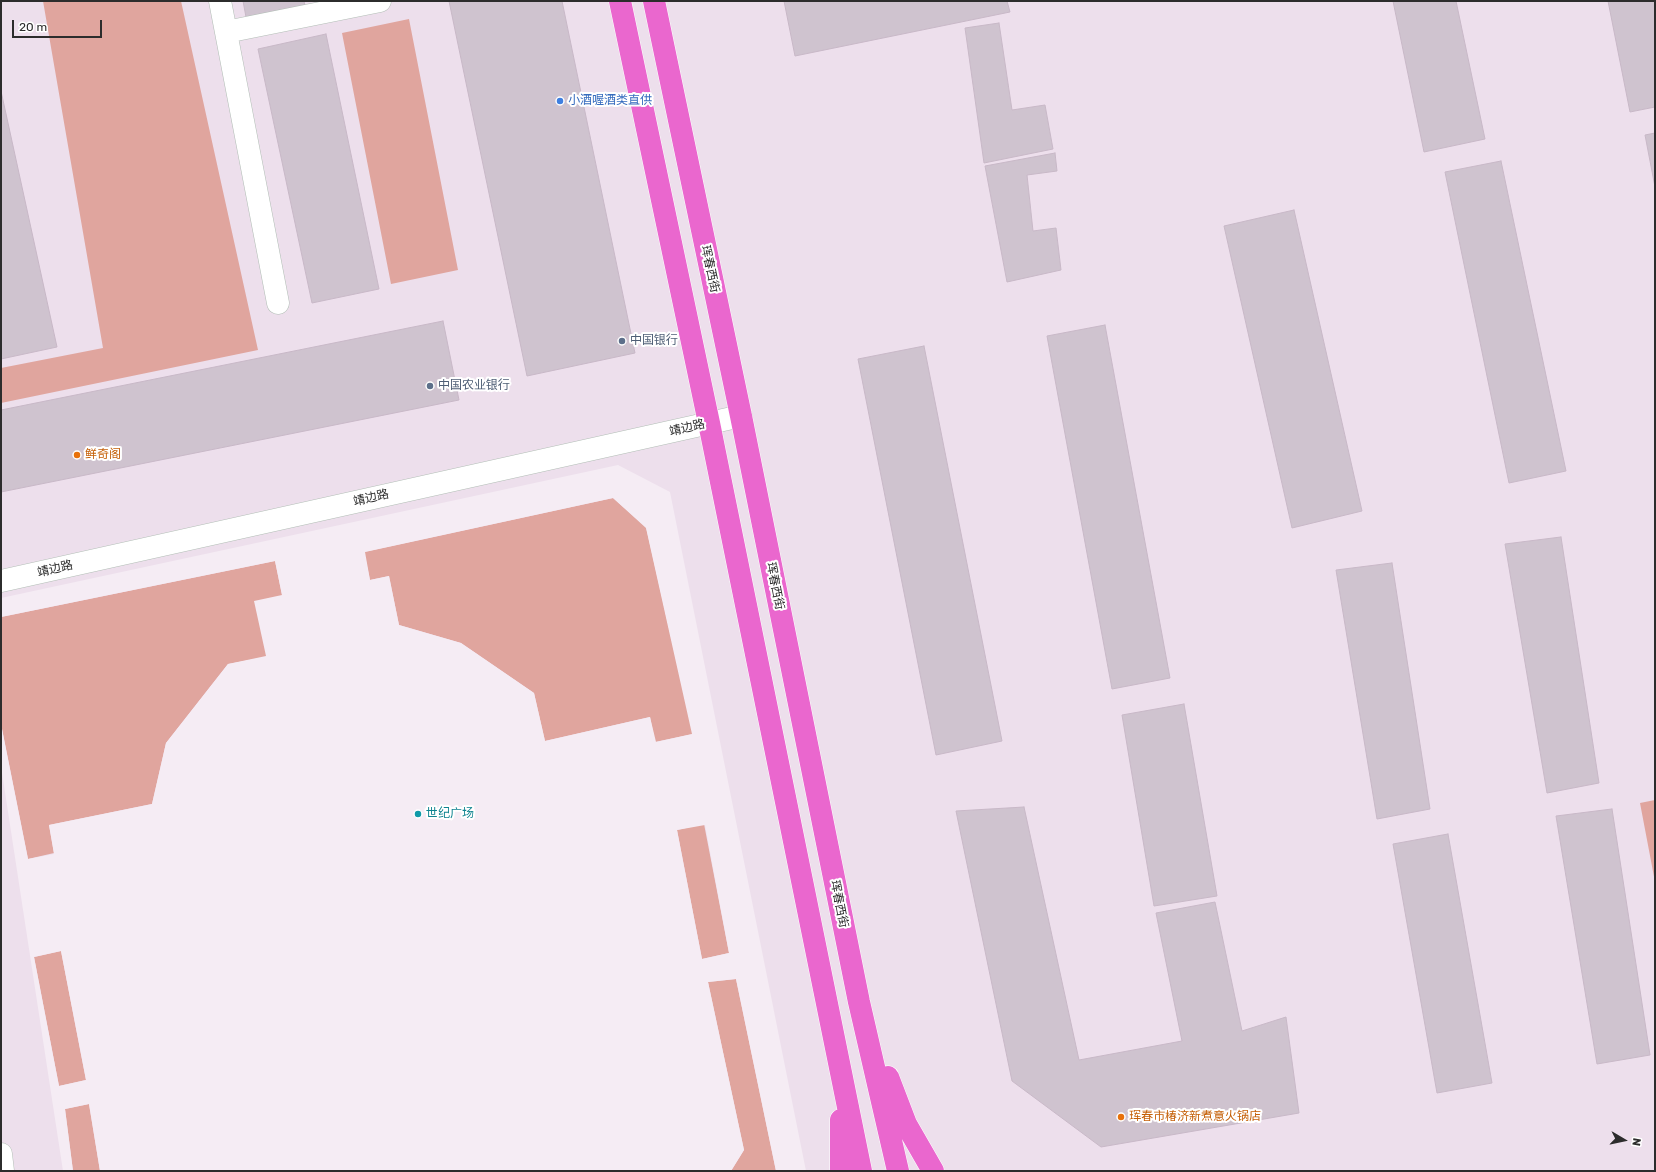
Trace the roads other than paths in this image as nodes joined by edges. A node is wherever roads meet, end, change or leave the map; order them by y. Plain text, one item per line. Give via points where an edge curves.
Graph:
1 (220, 1) edge
2 (380, 1) edge
3 (620, 1) edge
4 (654, 1) edge
5 (226, 32) junction
6 (278, 303) dead end
7 (741, 416) junction
8 (709, 423) junction
9 (1, 581) edge
10 (859, 1002) junction
11 (842, 1071) junction
12 (1, 1154) edge
13 (3, 1171) edge
14 (841, 1171) edge
15 (861, 1171) edge
16 (898, 1171) edge
17 (933, 1171) edge

1 - 5 street
2 - 5 street
3 - 8 main road
4 - 7 main road, 珲春西街
5 - 6 street
7 - 8 street, 靖边路
7 - 10 main road, 珲春西街
8 - 9 street, 靖边路
8 - 11 main road
10 - 16 main road, 珲春西街
10 - 17 main road via 906,1124
11 - 14 main road
11 - 15 main road
12 - 13 street

